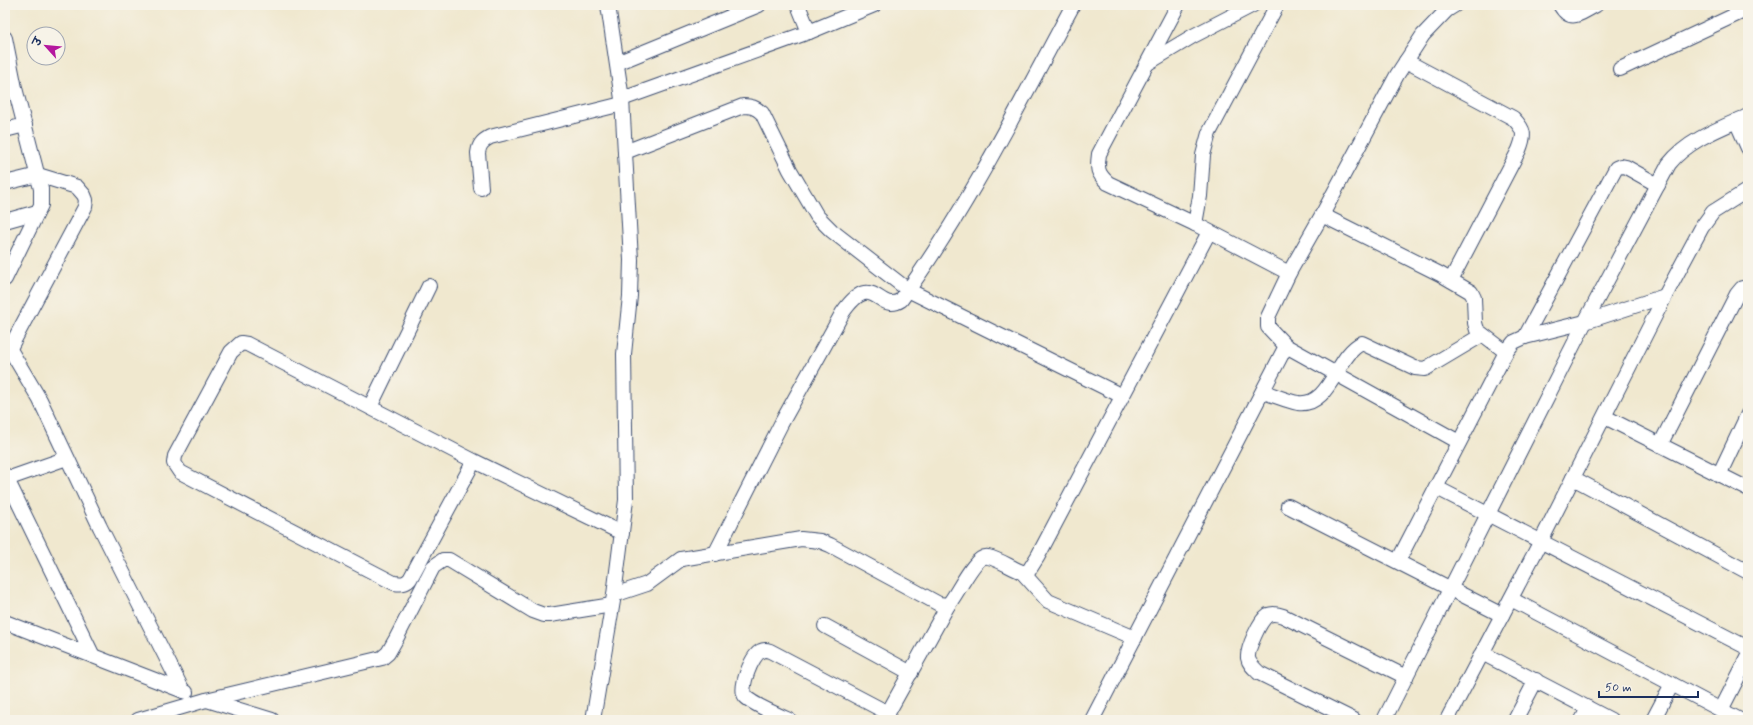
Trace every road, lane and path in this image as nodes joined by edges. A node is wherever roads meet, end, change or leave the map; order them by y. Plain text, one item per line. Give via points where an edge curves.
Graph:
1 (608, 5) edge
2 (759, 5) edge
3 (798, 5) edge
4 (874, 5) edge
5 (1073, 5) edge
6 (1178, 5) edge
7 (1253, 5) edge
8 (1277, 5) edge
9 (1455, 5) edge
10 (1560, 5) edge
11 (1596, 5) edge
12 (1748, 9) edge
13 (809, 32) junction
14 (5, 38) edge
15 (1406, 61) junction
16 (617, 63) junction
17 (1148, 63) junction
18 (1620, 69) dead end
19 (622, 101) junction
20 (1742, 118) edge
21 (24, 125) junction
22 (5, 130) edge
23 (1748, 148) edge
24 (625, 152) junction
25 (38, 175) junction
26 (5, 183) edge
27 (1658, 185) junction
28 (481, 188) dead end
29 (1748, 190) edge
30 (37, 212) junction
31 (1322, 215) junction
32 (5, 221) edge
33 (1195, 224) junction
34 (1209, 232) junction
35 (1289, 273) junction
36 (5, 279) edge
37 (1451, 280) junction
38 (429, 286) dead end
39 (1748, 288) edge
40 (908, 290) junction
41 (1665, 296) junction
42 (1586, 322) junction
43 (1482, 335) junction
44 (1525, 337) junction
45 (7, 345) edge
46 (1286, 346) junction
47 (1506, 352) junction
48 (1336, 374) junction
49 (1263, 392) junction
50 (1122, 396) junction
51 (370, 407) junction
52 (1748, 414) edge
53 (1604, 417) junction
54 (1459, 442) junction
55 (1660, 445) junction
56 (67, 458) junction
57 (474, 460) junction
58 (1719, 475) junction
59 (6, 477) edge
60 (1573, 478) junction
61 (1437, 488) junction
62 (1748, 489) edge
63 (1288, 506) dead end
64 (1489, 514) junction
65 (622, 533) junction
66 (1541, 541) junction
67 (715, 554) junction
68 (1398, 561) junction
69 (1022, 572) junction
70 (1748, 572) edge
71 (1449, 589) junction
72 (1511, 599) junction
73 (613, 600) junction
74 (948, 605) junction
75 (1502, 615) junction
76 (5, 622) edge
77 (825, 626) dead end
78 (1135, 638) junction
79 (1748, 648) edge
80 (1482, 653) junction
81 (93, 656) junction
82 (1748, 657) edge
83 (910, 673) junction
84 (1406, 677) junction
85 (1536, 680) junction
86 (1672, 684) junction
87 (183, 691) junction
88 (206, 700) junction
89 (1585, 714) edge
90 (1731, 716) edge
91 (886, 717) edge
92 (138, 720) edge
93 (272, 720) edge
94 (593, 720) edge
95 (789, 720) edge
96 (1092, 720) edge
97 (1354, 720) edge
98 (1384, 720) edge
99 (1447, 720) edge
100 (1515, 720) edge
101 (1611, 720) edge
102 (1653, 720) edge

1 - 16 street
2 - 16 street
3 - 13 street
4 - 13 street
5 - 40 street via 990,158
6 - 17 street
7 - 17 street
8 - 33 street via 1209,133 1203,155
9 - 15 street via 1446,10 1423,35
10 - 11 street via 1564,13 1574,16
12 - 18 street
13 - 19 street
14 - 21 street
15 - 31 street
15 - 37 street via 1513,118 1521,126 1524,138
16 - 19 street
17 - 33 street via 1100,154 1097,168 1101,177 1108,183
19 - 24 street
19 - 28 street via 485,140 478,153
20 - 23 street
20 - 27 street via 1687,146 1669,164
21 - 22 street
21 - 25 street
24 - 40 street via 742,106 757,108 762,112 790,170 817,216 832,231
24 - 65 street via 631,260 624,354 626,500
25 - 26 street
25 - 30 street via 42,198
25 - 45 street via 76,187 84,195 85,207
27 - 42 street
27 - 44 street via 1626,167 1616,168
29 - 41 street via 1713,212 1702,227
30 - 32 street
30 - 36 street
31 - 35 street
31 - 37 street
33 - 34 street
34 - 35 street
34 - 50 street
35 - 46 street via 1268,317 1268,327
37 - 43 street via 1471,292 1474,298 1475,323
38 - 51 street
39 - 55 street via 1742,288 1737,294
40 - 50 street
40 - 67 street via 901,300 894,304 869,293 863,293 851,300 782,422
41 - 42 street
41 - 53 street
42 - 44 street
42 - 64 street
43 - 47 street
43 - 48 street via 1425,369 1415,368 1362,343 1349,352
44 - 47 street via 1514,342
45 - 56 street via 40,400
46 - 48 street
46 - 49 street
47 - 54 street
48 - 49 street via 1321,396 1306,403 1297,403
48 - 54 street
49 - 78 street
50 - 69 street via 1033,566 1028,572
51 - 57 street
51 - 57 street via 241,343 231,352 175,456 174,463 180,472 394,583 405,584
52 - 58 street
53 - 55 street
53 - 60 street
54 - 61 street
55 - 58 street
56 - 59 street
56 - 87 street
57 - 65 street
58 - 62 street
59 - 81 street
60 - 66 street
60 - 70 street
61 - 64 street
61 - 68 street
63 - 68 street
64 - 66 street
64 - 71 street
65 - 73 street
66 - 72 street
66 - 79 street
67 - 73 street via 681,559 647,584
67 - 74 street via 801,539 820,541 939,604
68 - 71 street
69 - 74 street via 987,557 980,558
69 - 78 street via 1048,601
71 - 75 street
71 - 84 street
72 - 75 street
72 - 86 street
73 - 88 street via 544,615 449,560 443,560 433,567 396,639 382,658
73 - 94 street
74 - 83 street
75 - 80 street
76 - 81 street
77 - 83 street
78 - 96 street
80 - 85 street
80 - 99 street
81 - 87 street
82 - 90 street
83 - 91 street
84 - 97 street via 1283,616 1267,616 1261,622 1249,648 1248,658 1251,666
84 - 98 street
85 - 89 street
85 - 100 street
86 - 90 street
86 - 102 street
87 - 88 street
88 - 92 street
88 - 93 street
89 - 101 street
91 - 95 street via 770,650 762,650 752,662 742,688 745,696

